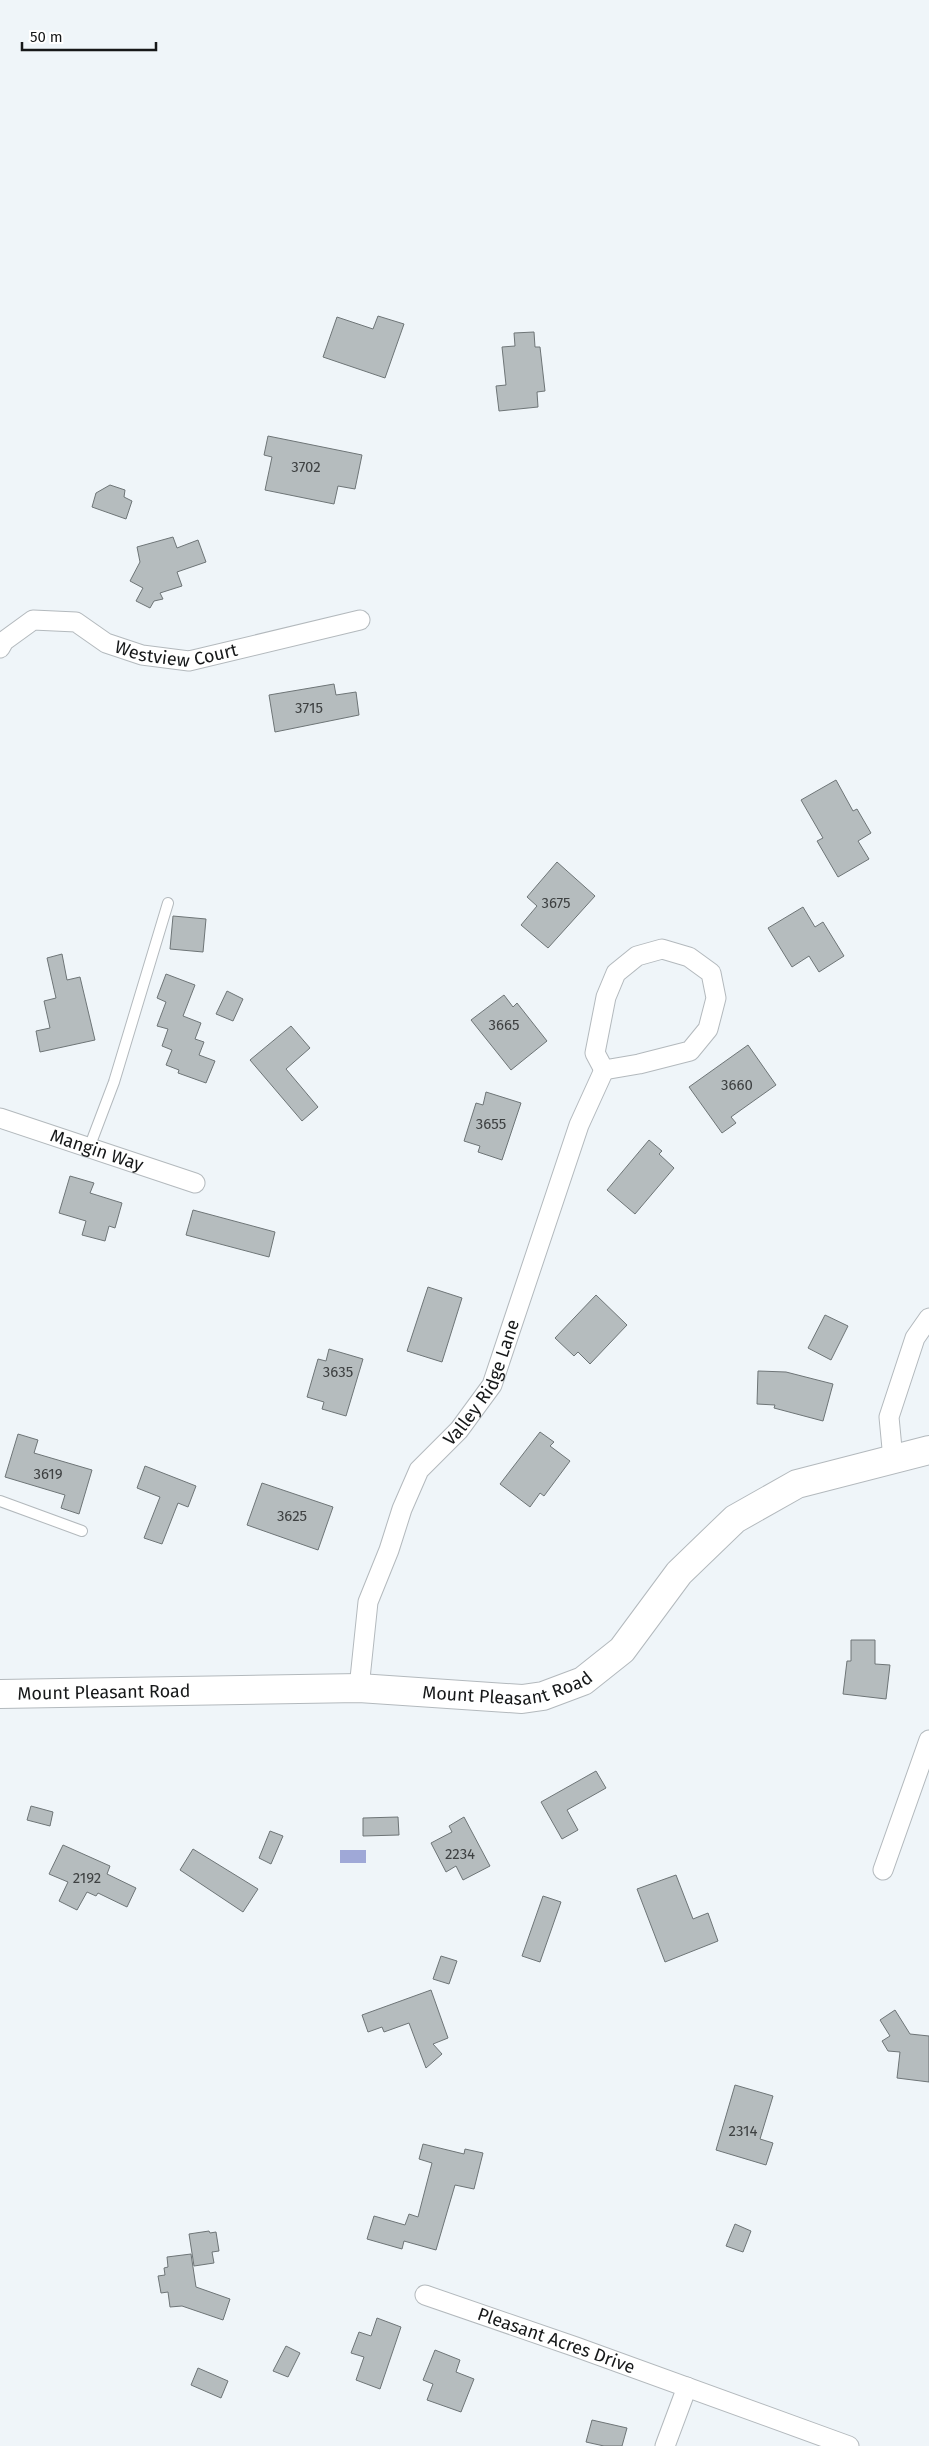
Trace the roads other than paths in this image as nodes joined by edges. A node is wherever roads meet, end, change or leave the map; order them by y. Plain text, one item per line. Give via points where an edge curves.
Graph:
1 (360, 620) dead end
2 (2, 644) edge
3 (168, 903) dead end
4 (604, 1070) junction
5 (0, 1118) edge
6 (89, 1148) junction
7 (195, 1183) dead end
8 (929, 1318) edge
9 (929, 1450) edge
10 (893, 1459) junction
11 (0, 1501) edge
12 (82, 1531) dead end
13 (359, 1688) junction
14 (0, 1694) edge
15 (929, 1740) edge
16 (883, 1870) dead end
17 (425, 2295) dead end
18 (687, 2387) junction
19 (665, 2446) edge
20 (849, 2446) edge

1 - 2 street, Westview Court via 189,661 142,655 106,643 76,622 33,620
3 - 6 lane via 114,1082
4 - 4 street via 690,1051 708,1029 716,998 711,973 689,957 662,949 637,956 616,973 606,997 596,1053
4 - 13 street, Valley Ridge Lane via 579,1125 492,1385 459,1430 419,1470 402,1509 390,1550 368,1602
5 - 6 street, Mangin Way
6 - 7 street, Mangin Way
8 - 10 street via 915,1338 889,1417
9 - 10 street, Mount Pleasant Road
10 - 13 street, Mount Pleasant Road via 797,1484 735,1519 679,1573 622,1650 583,1681 543,1696 522,1698
11 - 12 lane
13 - 14 street, Mount Pleasant Road
15 - 16 street
17 - 18 street, Pleasant Acres Drive
18 - 19 street
18 - 20 street, Pleasant Acres Drive

